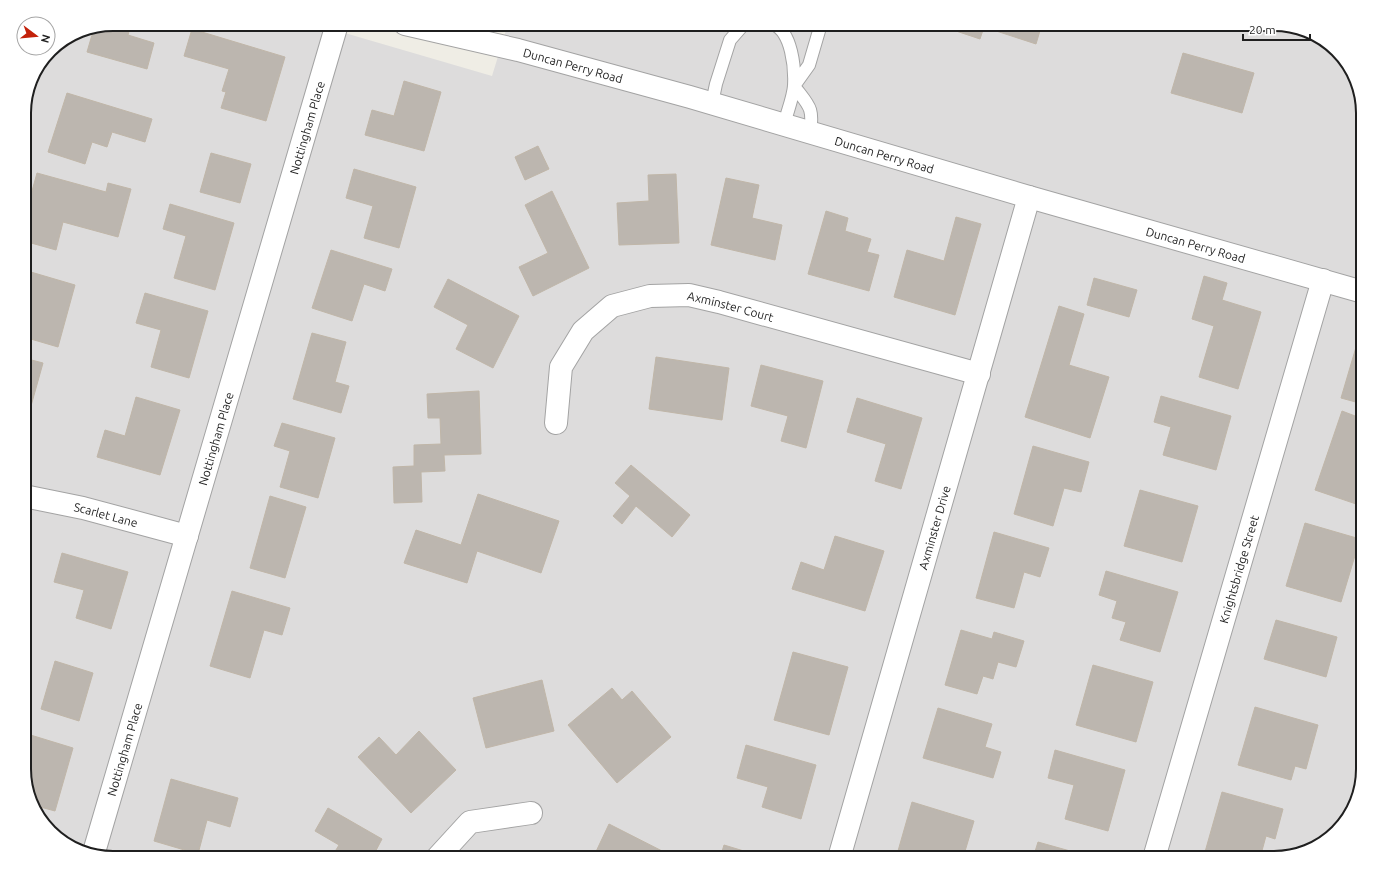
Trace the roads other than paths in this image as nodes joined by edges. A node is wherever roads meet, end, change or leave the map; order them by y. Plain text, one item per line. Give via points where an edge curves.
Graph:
1 (335, 31) edge
2 (435, 31) edge
3 (738, 31) edge
4 (782, 31) edge
5 (819, 31) edge
6 (794, 86) junction
7 (712, 103) junction
8 (784, 125) junction
9 (810, 133) junction
10 (1029, 197) junction
11 (1323, 280) junction
12 (1356, 290) edge
13 (979, 374) junction
14 (556, 423) dead end
15 (31, 497) edge
16 (187, 536) junction
17 (531, 813) dead end
18 (95, 849) edge
19 (443, 851) edge
20 (841, 851) edge
21 (1156, 851) edge

1 - 16 street, Nottingham Place
2 - 7 street, Duncan Perry Road via 518,50
3 - 7 lane via 730,40
4 - 6 lane via 788,40
5 - 6 lane via 808,66
6 - 8 lane
6 - 9 lane via 810,108
7 - 8 street, Duncan Perry Road
8 - 9 street, Duncan Perry Road
9 - 10 street, Duncan Perry Road
10 - 11 street, Duncan Perry Road
10 - 13 street, Axminster Drive
11 - 12 street, Duncan Perry Road
11 - 21 street, Knightsbridge Street
13 - 14 street, Axminster Court via 719,302 689,295 650,296 612,306 583,331 561,367
13 - 20 street, Axminster Drive
15 - 16 street, Scarlet Lane via 83,508
16 - 18 street, Nottingham Place
17 - 19 street via 470,822

